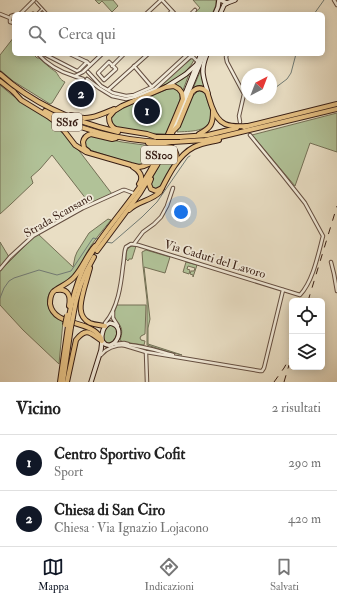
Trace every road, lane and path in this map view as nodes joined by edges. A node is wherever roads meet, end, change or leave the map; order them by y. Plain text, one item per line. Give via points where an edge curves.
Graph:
1 (162, 0) edge
2 (220, 0) edge
3 (235, 0) edge
4 (334, 0) edge
5 (35, 1) edge
6 (227, 3) junction
7 (337, 5) edge
8 (42, 9) junction
9 (172, 11) edge
10 (22, 12) edge
11 (39, 12) edge
12 (45, 12) edge
13 (148, 12) edge
14 (216, 12) edge
15 (221, 12) edge
16 (0, 14) edge
17 (12, 16) edge
18 (10, 18) junction
19 (12, 22) edge
20 (40, 56) edge
21 (48, 56) edge
22 (74, 56) edge
23 (100, 56) edge
24 (122, 56) edge
25 (145, 56) edge
26 (186, 56) edge
27 (202, 56) edge
28 (203, 56) edge
29 (204, 56) edge
30 (226, 56) edge
31 (87, 62) junction
32 (198, 62) junction
33 (90, 66) junction
34 (112, 66) junction
35 (134, 66) junction
36 (83, 72) junction
37 (89, 73) junction
38 (0, 74) edge
39 (74, 77) junction
40 (83, 79) junction
41 (87, 79) junction
42 (0, 81) edge
43 (152, 87) junction
44 (166, 87) junction
45 (18, 88) junction
46 (108, 90) junction
47 (13, 91) junction
48 (208, 96) junction
49 (183, 99) junction
50 (337, 104) edge
51 (122, 106) junction
52 (212, 108) junction
53 (337, 109) edge
54 (240, 122) dead end
55 (247, 126) junction
56 (173, 131) junction
57 (242, 132) junction
58 (250, 135) dead end
59 (193, 136) junction
60 (156, 137) junction
61 (118, 138) junction
62 (162, 147) junction
63 (94, 154) junction
64 (131, 166) junction
65 (173, 169) junction
66 (162, 188) junction
67 (173, 188) dead end
68 (133, 193) junction
69 (126, 206) junction
70 (116, 224) junction
71 (100, 244) junction
72 (134, 244) junction
73 (330, 262) dead end
74 (0, 269) edge
75 (283, 290) junction
76 (54, 291) junction
77 (337, 291) edge
78 (113, 311) junction
79 (70, 316) junction
80 (104, 325) junction
81 (68, 326) junction
82 (91, 328) junction
83 (118, 329) junction
84 (102, 339) junction
85 (113, 344) junction
86 (123, 345) junction
87 (134, 345) junction
88 (146, 352) junction
89 (98, 359) junction
90 (185, 359) junction
91 (60, 382) edge
92 (63, 382) edge
93 (67, 382) edge
94 (91, 382) edge
95 (147, 382) edge

1 - 9 street
1 - 13 street
2 - 6 main road
2 - 14 main road
3 - 6 main road
4 - 7 street
5 - 8 street
5 - 10 street
6 - 15 main road
8 - 11 street
8 - 12 street
16 - 18 street
17 - 18 street
18 - 19 street
20 - 39 street
21 - 31 street via 77,71
22 - 31 street
23 - 33 street
24 - 34 street
25 - 35 street
26 - 43 street
27 - 32 main road, SS100
28 - 56 main road, SS100
29 - 48 main road via 203,76
30 - 54 street via 244,94
31 - 33 street
32 - 41 street via 194,56 190,57 155,89 130,98 112,96
32 - 44 main road via 186,74
32 - 49 main road, SS100
33 - 36 street
33 - 37 street
34 - 34 street via 116,69 104,80 98,73 109,62
35 - 43 street
35 - 46 street
36 - 37 street
36 - 39 street
36 - 40 street
37 - 41 street
37 - 46 street
38 - 45 highway, SS16
39 - 40 street
40 - 41 street
42 - 47 highway, SS16
43 - 46 street via 126,96
44 - 49 highway via 179,89
44 - 51 highway
45 - 51 highway via 79,118 96,117
45 - 60 highway, SS16 via 70,118 121,133
47 - 61 highway, SS16 via 60,119
47 - 63 highway via 21,100 56,122 80,149
48 - 52 highway
48 - 56 highway, SS100 via 202,88 194,90 178,126
49 - 62 highway, SS100
50 - 55 highway, SS16
51 - 60 highway via 109,117 109,123 113,128
52 - 55 highway via 224,124
52 - 59 highway via 212,122 209,128
53 - 57 highway, SS16
55 - 59 highway, SS16
56 - 62 highway, SS100
57 - 62 highway, SS16, bridge via 205,140 173,142
57 - 65 highway via 196,146 185,153
58 - 75 street, Via Caduti del Lavoro via 305,203 323,236 310,281 305,289 300,295
59 - 60 highway, SS16, bridge
61 - 62 highway, SS16 via 144,141
61 - 63 highway via 91,134 85,136 84,148
62 - 64 highway via 151,163 139,167
62 - 65 highway, bridge via 171,147 177,154
62 - 66 highway via 162,160 149,184 153,190
62 - 69 highway, SS100 via 147,176
62 - 70 highway, SS100 via 147,182
63 - 64 highway
64 - 68 highway via 139,172 141,178
65 - 66 highway
66 - 70 highway via 155,196 131,208
67 - 72 street via 161,217 143,232
68 - 69 highway
68 - 74 street, Strada Scansano via 123,190 83,208 33,236
69 - 71 highway, SS100
70 - 71 highway, SS100
71 - 76 highway, SS100 via 90,251 76,276
71 - 79 highway, SS100 via 84,276
71 - 80 highway, SS100 via 90,267 80,306 86,320 92,324
72 - 75 street, Via Caduti del Lavoro
72 - 78 street via 128,245 125,250 121,282
73 - 77 street
75 - 90 street via 262,371
76 - 79 highway, SS100 via 64,290 69,295
76 - 82 highway via 50,301 56,315
78 - 80 street
78 - 83 street
79 - 81 highway, SS100, bridge
80 - 82 highway
80 - 83 main road via 110,323
80 - 84 main road
81 - 91 highway, SS100 via 64,338
81 - 92 highway, SS100
82 - 84 highway
83 - 85 main road
84 - 85 main road via 106,345
84 - 89 main road
84 - 93 highway via 89,332 80,335 76,340
85 - 87 street
86 - 87 street
86 - 88 street
86 - 89 street via 116,345 104,351
87 - 90 street
88 - 90 street
88 - 95 street
89 - 94 main road

